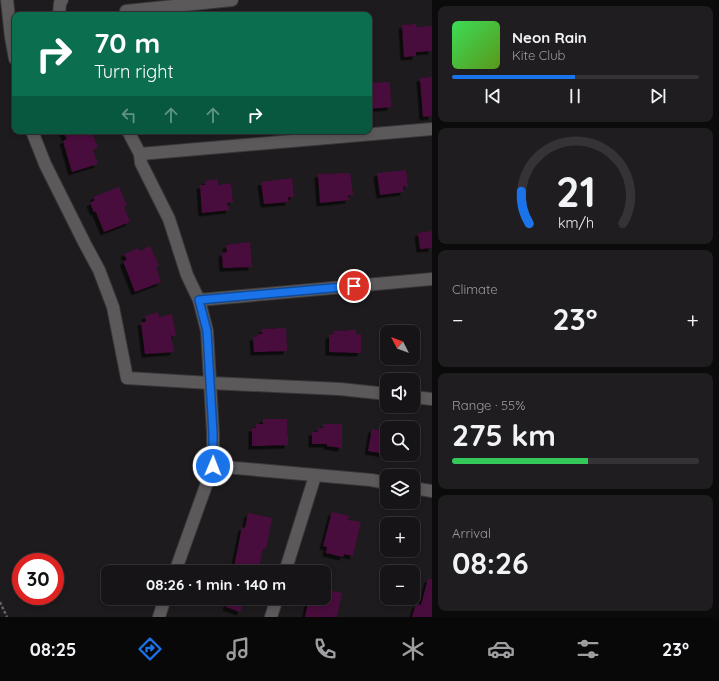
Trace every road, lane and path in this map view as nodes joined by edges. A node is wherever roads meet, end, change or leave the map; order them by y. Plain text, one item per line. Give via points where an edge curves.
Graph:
1 (7, 0) edge
2 (62, 0) edge
3 (232, 0) edge
4 (125, 9) edge
5 (59, 12) edge
6 (12, 42) edge
7 (432, 129) edge
8 (33, 134) edge
9 (130, 134) edge
10 (140, 154) junction
11 (432, 279) edge
12 (199, 300) junction
13 (210, 383) junction
14 (380, 393) edge
15 (420, 398) edge
16 (432, 399) edge
17 (213, 466) junction
18 (315, 476) junction
19 (380, 482) edge
20 (420, 489) edge
21 (432, 491) edge
22 (178, 565) edge
23 (287, 565) edge
24 (0, 602) edge
25 (162, 605) edge
26 (275, 605) edge
27 (7, 617) edge
28 (158, 617) edge
29 (272, 617) edge

1 - 6 street
2 - 5 street
3 - 4 street
7 - 10 street
8 - 13 street via 45,164 99,270 113,307 127,378
9 - 10 street
10 - 12 street via 141,163 169,219 187,275
11 - 12 street
12 - 13 street via 207,331
13 - 14 street
13 - 17 street
15 - 16 street
17 - 18 street
17 - 22 street
18 - 19 street
18 - 23 street
20 - 21 street
24 - 27 path
25 - 28 street
26 - 29 street

